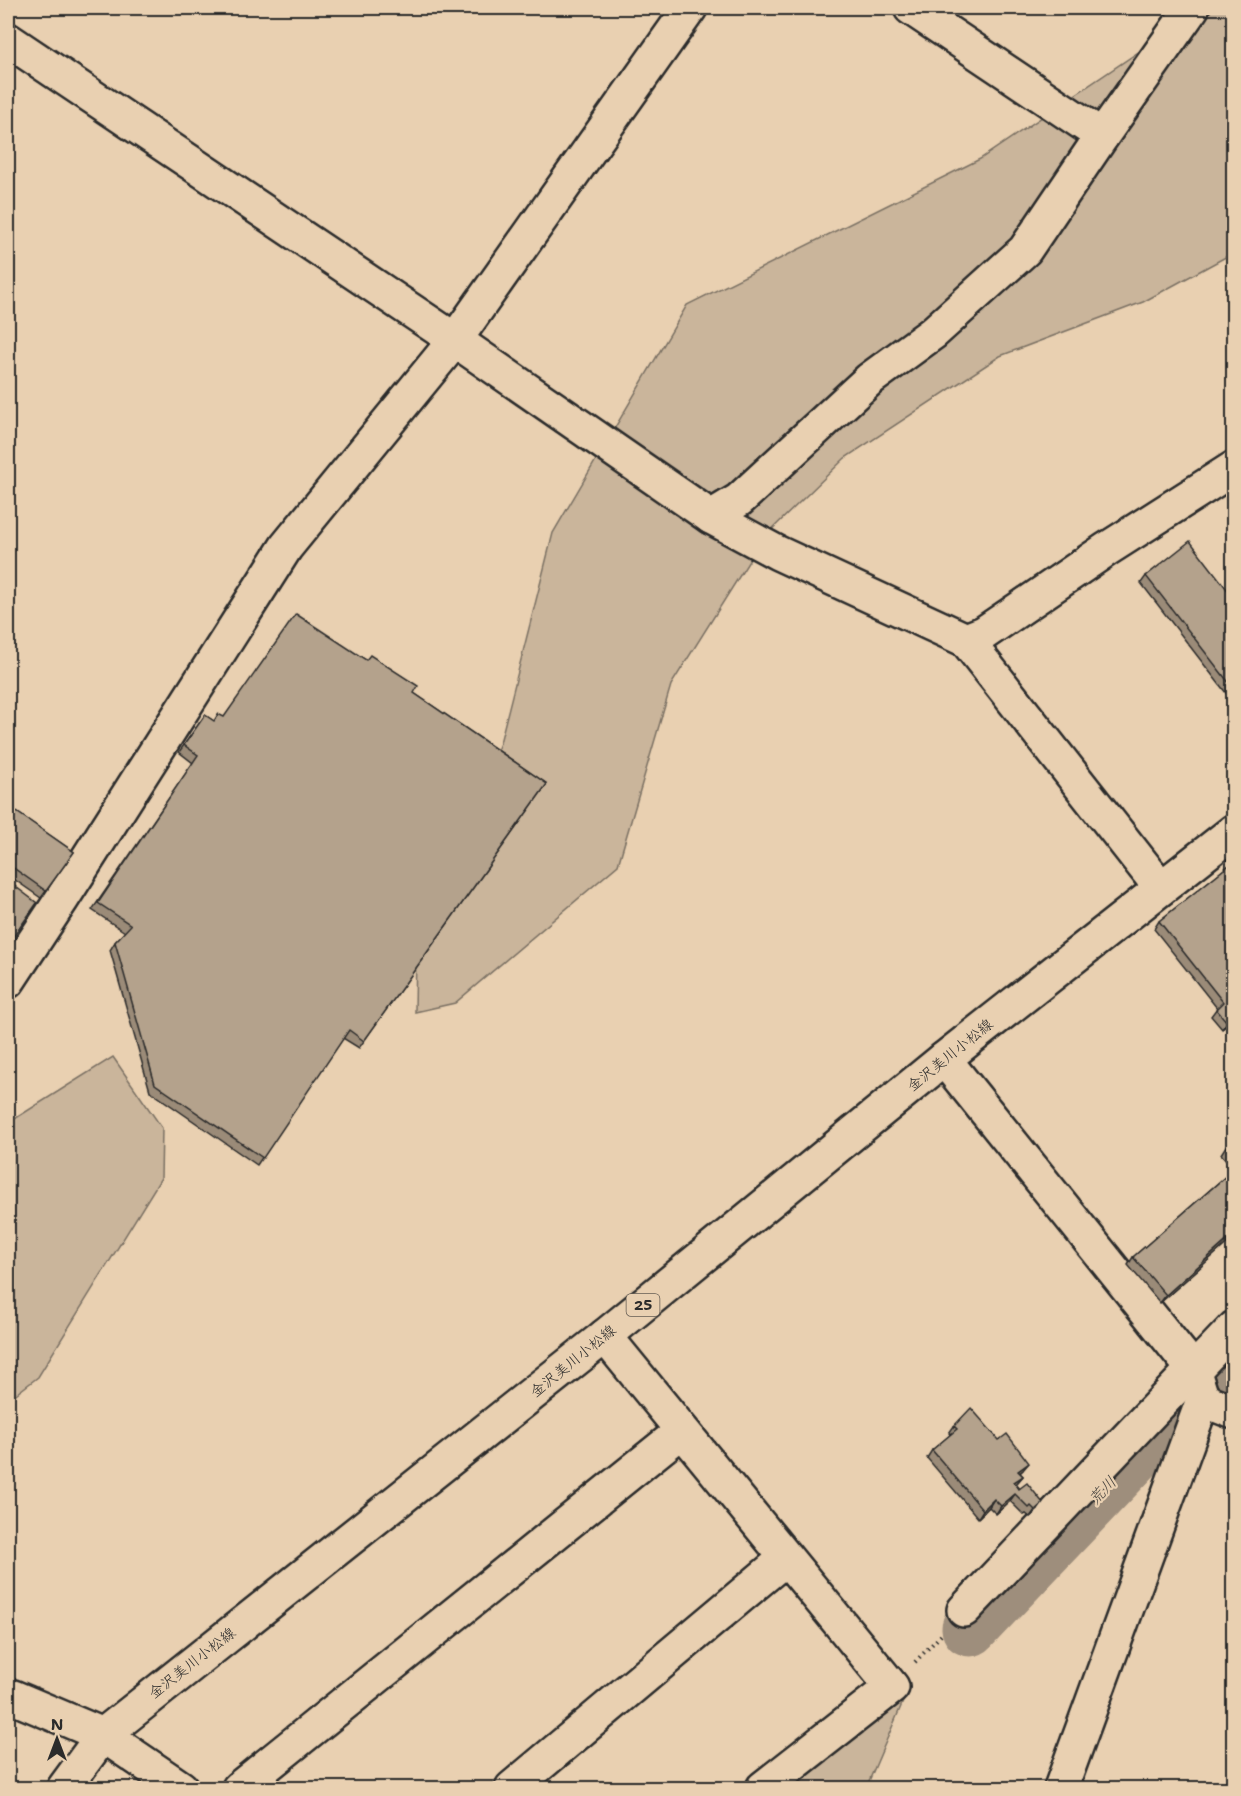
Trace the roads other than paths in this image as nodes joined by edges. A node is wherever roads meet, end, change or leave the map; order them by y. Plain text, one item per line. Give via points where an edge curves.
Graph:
1 (690, 8) edge
2 (911, 8) edge
3 (1192, 8) edge
4 (8, 39) edge
5 (1102, 136) junction
6 (455, 340) junction
7 (1233, 468) edge
8 (711, 517) junction
9 (966, 640) junction
10 (1233, 831) edge
11 (1161, 888) junction
12 (8, 981) edge
13 (944, 1059) junction
14 (1233, 1328) edge
15 (604, 1336) junction
16 (1198, 1384) junction
17 (1233, 1412) edge
18 (682, 1431) junction
19 (786, 1558) junction
20 (964, 1611) road end
21 (8, 1696) edge
22 (103, 1735) junction
23 (64, 1788) edge
24 (181, 1788) edge
25 (239, 1788) edge
26 (512, 1788) edge
27 (763, 1788) edge
28 (1061, 1788) edge

1 - 6 street
2 - 5 street
3 - 5 street
4 - 6 street
5 - 8 street via 1026,250 933,333 870,379 739,500
6 - 8 street
6 - 12 street via 286,548
7 - 9 street via 984,633
8 - 9 street via 778,553
9 - 11 street
10 - 11 street, 金沢美川小松線 / 25
11 - 13 street, 金沢美川小松線 / 25
13 - 15 street, 金沢美川小松線 / 25
13 - 16 street
14 - 16 street
15 - 18 street
15 - 22 street, 金沢美川小松線 / 25
16 - 17 street
16 - 20 street
16 - 28 street
18 - 19 street
18 - 25 street
19 - 26 street
19 - 27 street via 892,1687
21 - 22 street
22 - 23 street, 金沢美川小松線 / 25
22 - 24 street

